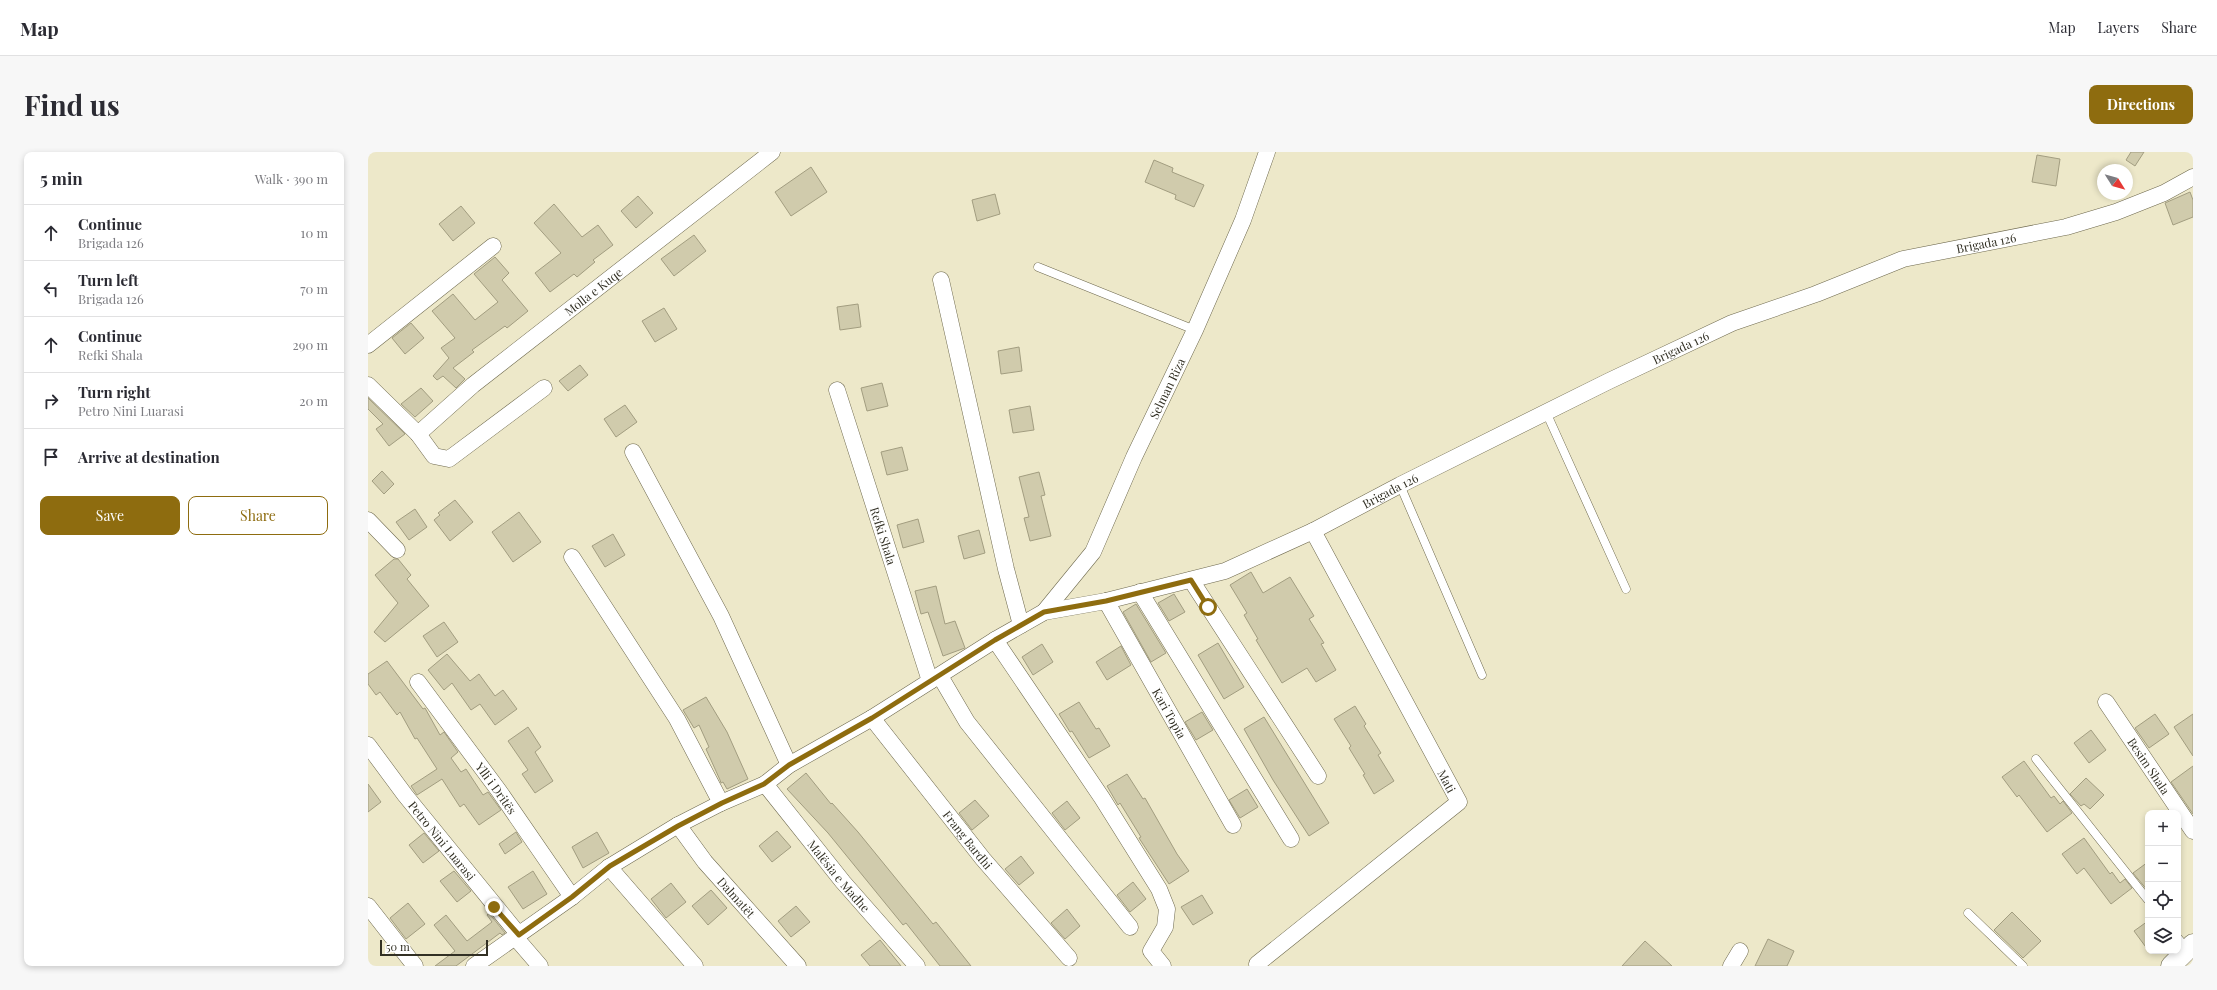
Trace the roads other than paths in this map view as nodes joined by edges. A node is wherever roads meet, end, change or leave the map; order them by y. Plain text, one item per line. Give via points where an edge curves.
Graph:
1 (772, 152) edge
2 (1267, 152) edge
3 (2193, 177) edge
4 (492, 246) dead end
5 (1038, 267) dead end
6 (941, 280) dead end
7 (1195, 330) junction
8 (368, 346) edge
9 (368, 384) edge
10 (544, 388) dead end
11 (837, 390) dead end
12 (1546, 412) junction
13 (418, 434) junction
14 (632, 452) dead end
15 (1400, 485) junction
16 (368, 520) edge
17 (1313, 531) junction
18 (397, 550) dead end
19 (572, 557) dead end
20 (1191, 580) junction
21 (1626, 589) dead end
22 (1140, 592) junction
23 (1106, 601) junction
24 (1044, 612) junction
25 (1021, 625) junction
26 (995, 640) junction
27 (1482, 675) dead end
28 (935, 678) junction
29 (418, 682) dead end
30 (2106, 702) dead end
31 (872, 718) junction
32 (368, 745) edge
33 (2036, 759) dead end
34 (789, 765) junction
35 (1318, 776) dead end
36 (764, 784) junction
37 (722, 803) junction
38 (1233, 825) dead end
39 (678, 826) junction
40 (2193, 831) edge
41 (1291, 839) dead end
42 (610, 866) junction
43 (2145, 896) edge
44 (572, 897) junction
45 (368, 906) edge
46 (1968, 913) dead end
47 (1130, 927) dead end
48 (517, 936) junction
49 (2186, 944) edge
50 (1740, 950) dead end
51 (1069, 958) dead end
52 (1257, 964) dead end
53 (416, 966) edge
54 (474, 966) edge
55 (540, 966) edge
56 (695, 966) edge
57 (798, 966) edge
58 (917, 966) edge
59 (1163, 966) edge
60 (1731, 966) edge
61 (2023, 966) edge
62 (2171, 966) edge

1 - 13 street, Molla e Kuqe via 473,385
2 - 7 street, Selman Riza via 1243,220
3 - 12 street, Brigada 126 via 2164,193 2116,212 2066,227 1903,259 1816,294 1732,322
4 - 8 street
5 - 7 lane
6 - 25 street
7 - 24 street, Selman Riza via 1134,457 1093,552
9 - 13 street
10 - 13 street via 449,459 434,456
11 - 28 street, Refki Shala
12 - 15 street, Brigada 126
12 - 21 lane
14 - 34 street via 721,616
15 - 17 street, Brigada 126
15 - 27 lane
16 - 18 street
17 - 20 street, Brigada 126 via 1225,571
17 - 52 street, Mati via 1459,802
19 - 37 street via 676,719
20 - 22 street, Brigada 126
20 - 35 street
22 - 23 street, Brigada 126
22 - 41 street
23 - 24 street, Brigada 126
23 - 38 street, Kari Topia
24 - 25 street
25 - 26 street
26 - 28 street
26 - 59 street via 1159,890 1167,909 1165,927 1151,951
28 - 31 street
28 - 47 street, Refki Shala
29 - 44 street, Ylli i Dritës via 499,791
30 - 40 street, Besim Shala
31 - 34 street
31 - 51 street, Frang Bardhi via 983,859
32 - 48 street, Petro Nini Luarasi
33 - 43 lane
34 - 36 street
36 - 37 street
36 - 58 street, Malësia e Madhe via 843,882
37 - 39 street
39 - 42 street
39 - 57 street, Dalmatët via 705,862
42 - 44 street
42 - 56 street
44 - 48 street
45 - 53 street
46 - 61 lane
48 - 54 street
48 - 55 street, Petro Nini Luarasi
49 - 62 street
50 - 60 street

